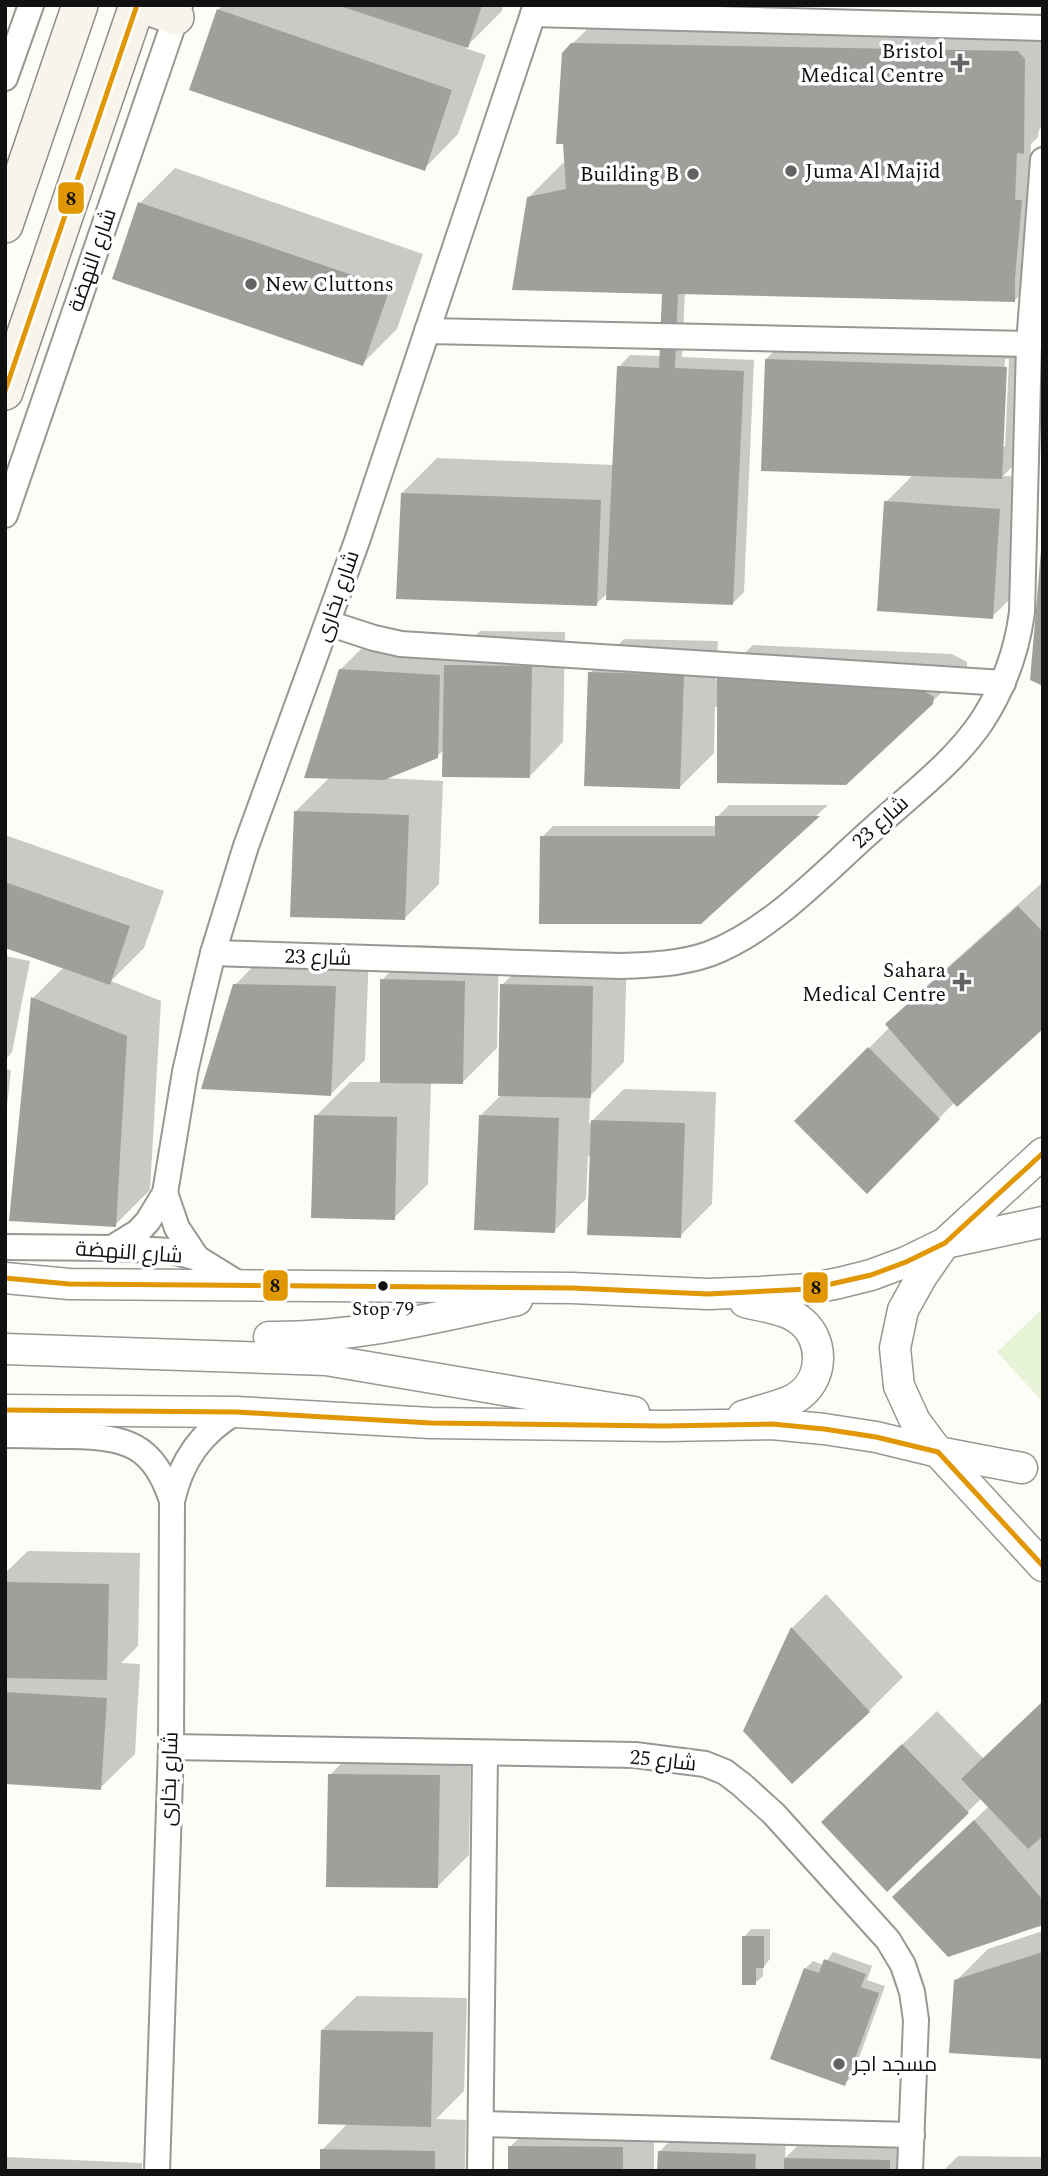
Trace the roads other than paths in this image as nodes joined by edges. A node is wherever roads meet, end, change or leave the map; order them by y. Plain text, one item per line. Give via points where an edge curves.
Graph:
1 (31, 5) edge
2 (80, 5) edge
3 (139, 5) edge
4 (534, 9) edge
5 (178, 11) edge
6 (1043, 28) edge
7 (5, 78) edge
8 (1043, 160) edge
9 (5, 225) edge
10 (427, 331) junction
11 (1029, 344) junction
12 (5, 392) edge
13 (5, 515) edge
14 (328, 624) junction
15 (1003, 683) junction
16 (213, 954) junction
17 (1043, 1153) edge
18 (165, 1193) junction
19 (1043, 1222) edge
20 (945, 1243) junction
21 (5, 1247) edge
22 (112, 1248) junction
23 (197, 1258) junction
24 (5, 1278) edge
25 (69, 1284) junction
26 (244, 1287) junction
27 (572, 1288) junction
28 (708, 1294) junction
29 (5, 1297) edge
30 (5, 1333) edge
31 (65, 1342) junction
32 (5, 1349) edge
33 (5, 1394) edge
34 (50, 1409) junction
35 (5, 1410) edge
36 (236, 1412) junction
37 (719, 1424) junction
38 (664, 1426) junction
39 (5, 1435) edge
40 (938, 1452) junction
41 (1022, 1468) dead end
42 (172, 1500) junction
43 (1043, 1566) edge
44 (171, 1747) junction
45 (485, 1753) junction
46 (482, 2124) junction
47 (912, 2135) junction
48 (157, 2171) edge
49 (480, 2171) edge
50 (910, 2171) edge

1 - 7 street
2 - 9 main road
3 - 5 main road
3 - 12 main road, شارع النهضة
4 - 6 street
4 - 10 street, شارع بخارى
5 - 13 street, شارع النهضة
8 - 11 street, شارع 23
10 - 11 street
10 - 14 street, شارع بخارى
11 - 15 street, شارع 23 via 1022,612 1018,643
14 - 15 street via 401,644
14 - 16 street, شارع بخارى via 246,846
15 - 16 street, شارع 23 via 982,721 939,769 785,906 750,934 709,954 665,965 620,966
16 - 18 street, شارع بخارى via 185,1072
17 - 20 street
18 - 22 street, شارع بخارى via 149,1221
18 - 23 street, شارع بخارى via 177,1228
19 - 20 street
20 - 28 street via 906,1262 839,1283
20 - 40 street via 903,1310 895,1348 899,1386 915,1421
21 - 22 street, شارع النهضة
22 - 23 street, شارع النهضة via 172,1251
23 - 26 street, شارع النهضة
24 - 25 street
25 - 26 street
25 - 29 street via 45,1293
26 - 27 street
27 - 28 street
27 - 31 street via 389,1328 323,1336
28 - 37 street via 796,1317 814,1337 818,1350 814,1378 795,1399
30 - 31 street
31 - 32 street
31 - 38 street via 326,1360 627,1409
33 - 34 street
34 - 35 street
34 - 36 street
36 - 38 street via 430,1423
36 - 42 street, شارع بخارى via 210,1430 189,1455
37 - 38 street
37 - 40 street via 824,1429
39 - 42 street via 124,1441 156,1465
40 - 41 street
40 - 43 street
42 - 44 street, شارع بخارى
44 - 45 street, شارع 25
44 - 48 street, شارع بخارى
45 - 46 street
45 - 47 street, شارع 25 via 689,1760 725,1772 743,1785 870,1918 903,1965 916,2020
46 - 47 street
46 - 49 street
47 - 50 street, شارع 25

